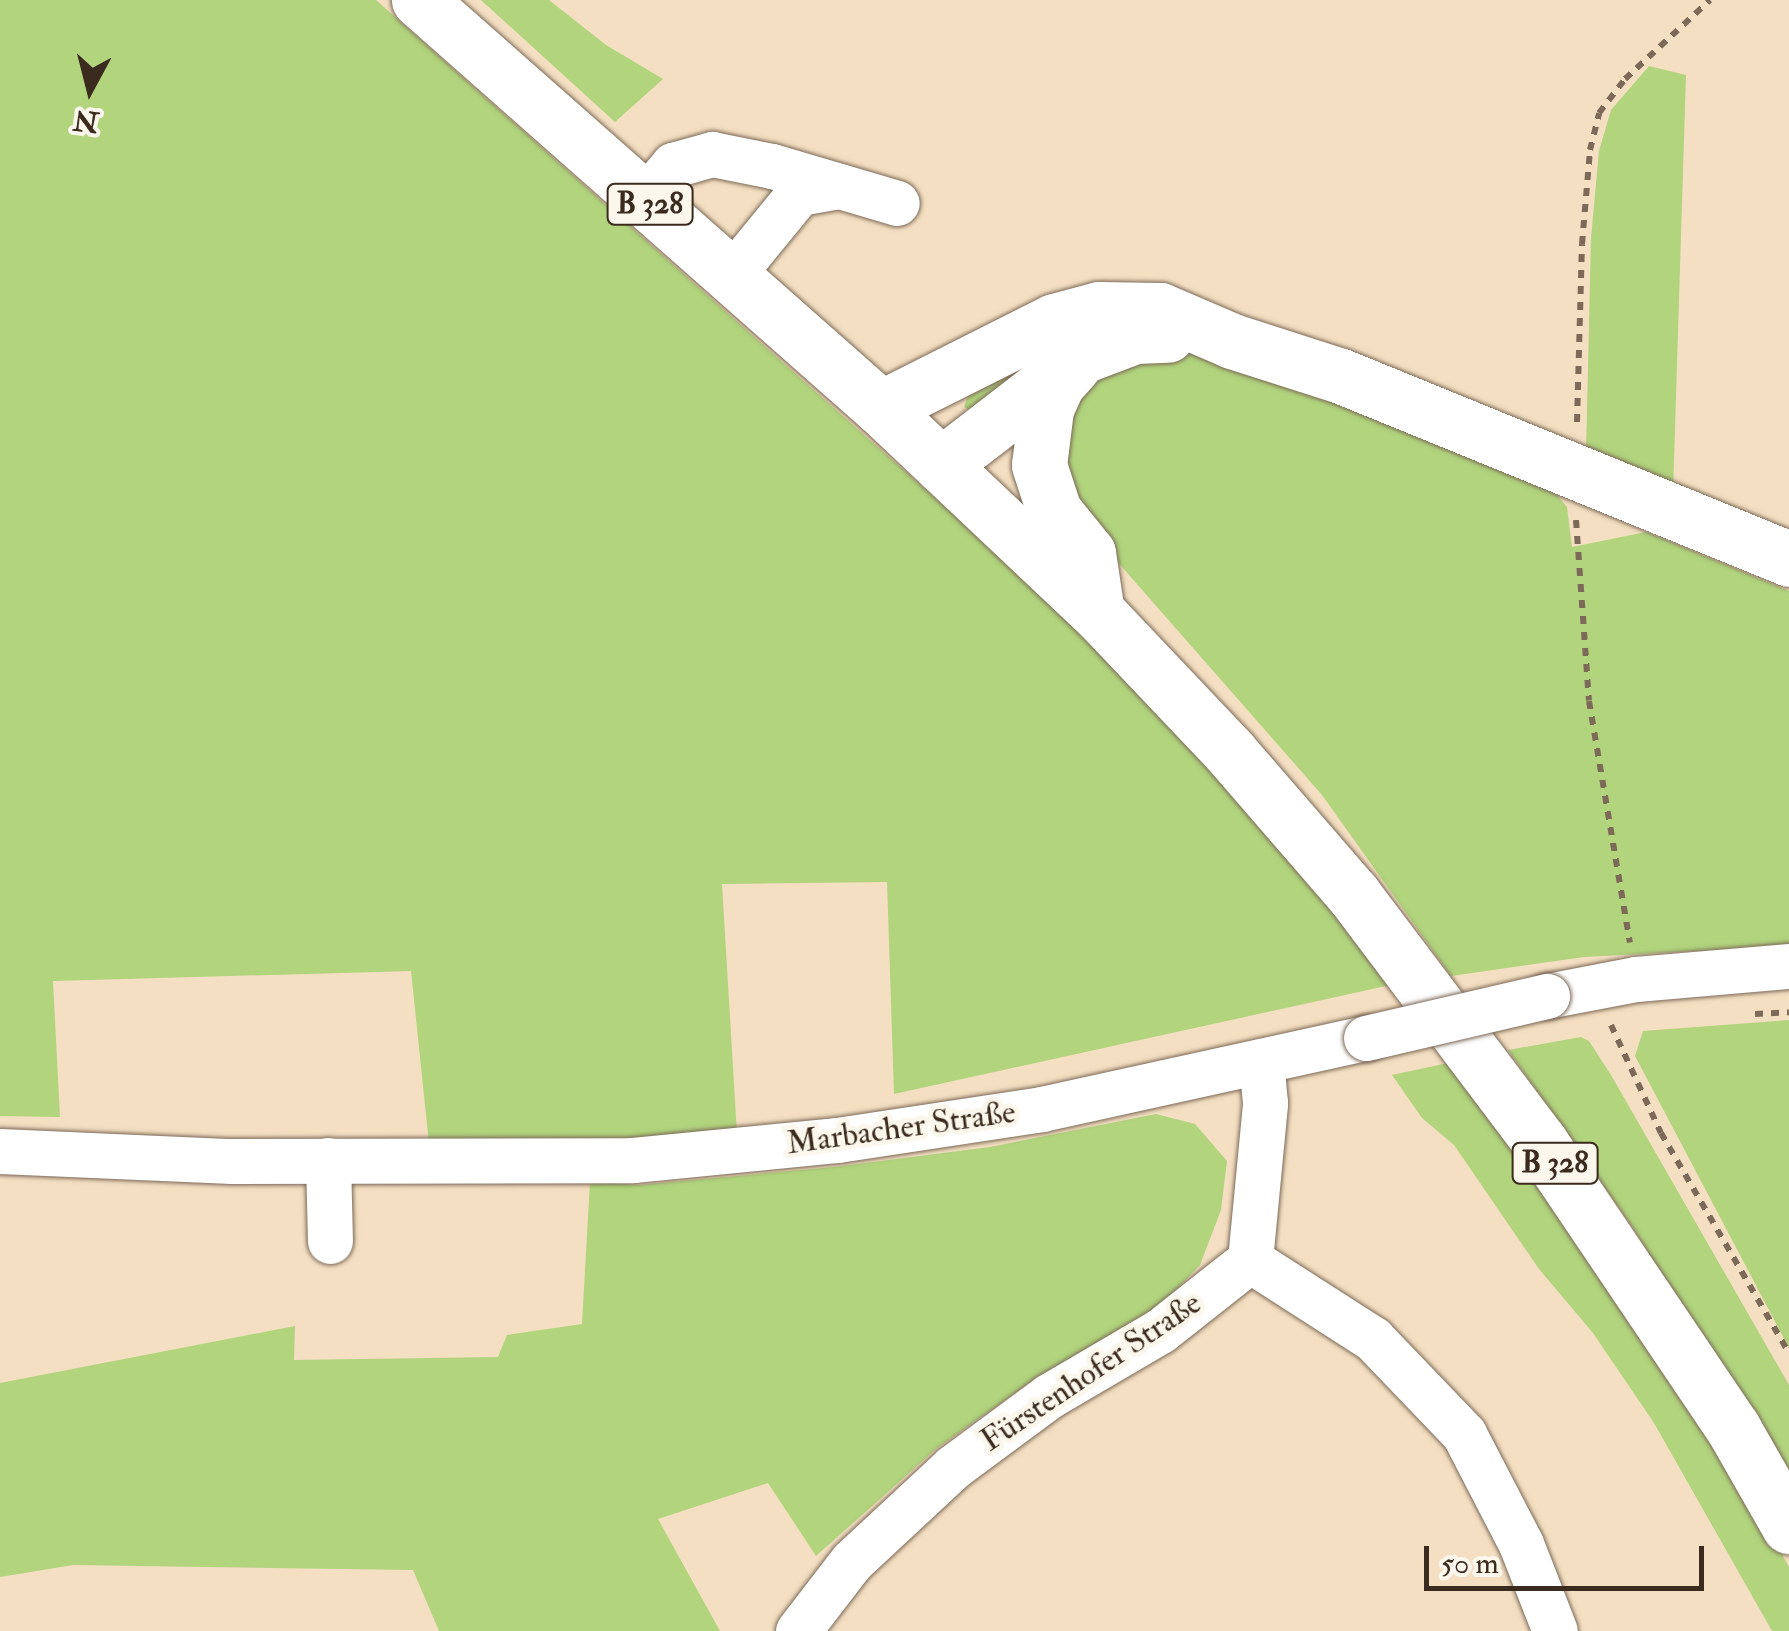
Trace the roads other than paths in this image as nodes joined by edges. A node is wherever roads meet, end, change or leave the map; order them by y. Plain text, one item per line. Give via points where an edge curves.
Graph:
1 (419, 0) edge
2 (838, 186) junction
3 (644, 198) junction
4 (898, 203) dead end
5 (731, 276) junction
6 (1232, 341) junction
7 (1082, 356) junction
8 (881, 408) junction
9 (942, 465) junction
10 (1789, 559) edge
11 (1102, 617) junction
12 (1789, 966) edge
13 (1261, 1061) junction
14 (0, 1151) edge
15 (328, 1160) junction
16 (330, 1240) dead end
17 (1250, 1260) junction
18 (1789, 1526) edge
19 (816, 1626) edge
20 (1555, 1631) edge

1 - 3 main road, B 328
2 - 3 street via 712,154 673,165
2 - 4 street
2 - 5 street via 799,193
3 - 5 main road, B 328
5 - 8 main road, B 328
6 - 7 main road via 1134,336
6 - 8 main road via 1160,310 1099,309 1054,322
6 - 10 main road via 1341,376
7 - 9 main road
7 - 11 main road via 1046,408 1039,465 1054,512 1088,553
8 - 9 main road, B 328
9 - 11 main road, B 328
11 - 18 main road, B 328 via 1353,894 1486,1067 1733,1428
12 - 13 street, Marbacher Straße, bridge via 1616,982
13 - 15 street, Marbacher Straße via 1042,1109 819,1142 632,1160
13 - 17 street via 1265,1103
14 - 15 street, Marbacher Straße
15 - 16 street
17 - 19 street, Fürstenhofer Straße via 1160,1331 1049,1396 952,1467 852,1561
17 - 20 street via 1373,1338 1464,1434 1521,1544

